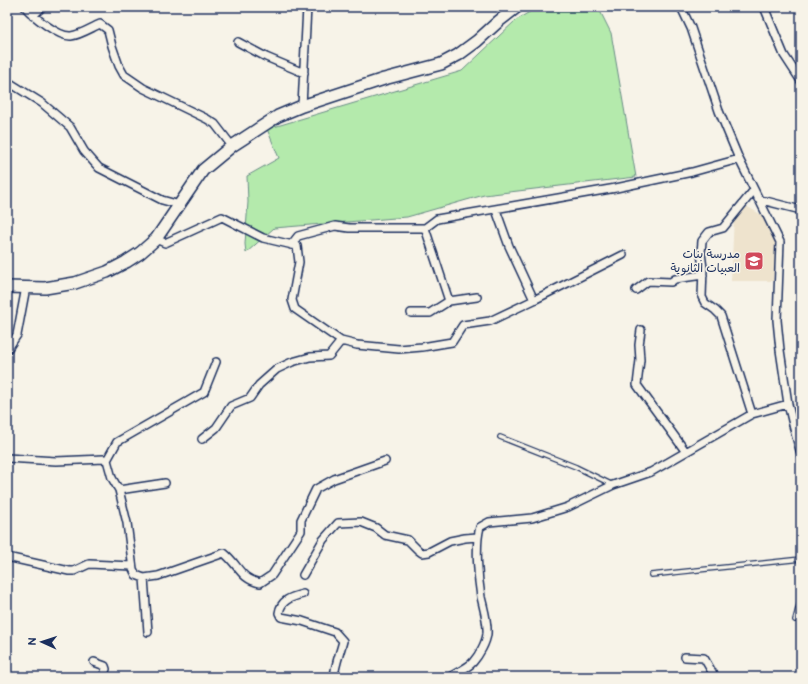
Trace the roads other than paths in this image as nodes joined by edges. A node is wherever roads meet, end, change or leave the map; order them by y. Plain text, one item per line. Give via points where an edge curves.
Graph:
1 (24, 7) edge
2 (42, 7) edge
3 (307, 7) edge
4 (517, 7) edge
5 (682, 7) edge
6 (764, 7) edge
7 (33, 16) junction
8 (238, 42) dead end
9 (304, 73) junction
10 (7, 80) edge
11 (801, 80) edge
12 (302, 106) junction
13 (232, 146) junction
14 (739, 159) junction
15 (754, 190) junction
16 (758, 198) junction
17 (180, 205) junction
18 (496, 210) junction
19 (801, 210) edge
20 (425, 228) junction
21 (156, 239) junction
22 (291, 245) junction
23 (623, 255) dead end
24 (703, 275) junction
25 (7, 286) edge
26 (26, 287) junction
27 (636, 290) dead end
28 (477, 297) dead end
29 (534, 300) junction
30 (449, 301) junction
31 (411, 313) dead end
32 (641, 330) dead end
33 (341, 341) junction
34 (7, 350) edge
35 (216, 362) dead end
36 (788, 404) junction
37 (752, 414) junction
38 (798, 432) edge
39 (500, 438) dead end
40 (202, 439) dead end
41 (686, 452) junction
42 (801, 454) edge
43 (7, 458) edge
44 (107, 460) junction
45 (385, 461) dead end
46 (165, 483) dead end
47 (613, 485) junction
48 (119, 490) junction
49 (477, 537) junction
50 (7, 557) edge
51 (801, 559) edge
52 (132, 566) junction
53 (303, 575) dead end
54 (651, 575) dead end
55 (144, 578) junction
56 (303, 594) dead end
57 (801, 606) edge
58 (796, 620) dead end
59 (148, 632) dead end
60 (685, 657) dead end
61 (94, 662) dead end
62 (103, 677) edge
63 (334, 677) edge
64 (450, 677) edge
65 (715, 677) edge

1 - 7 street
2 - 7 street
3 - 9 street
4 - 12 street via 477,41 441,64 384,78
5 - 14 street
6 - 11 street via 784,54
7 - 13 street via 66,36 100,24 108,30 116,59 124,74 143,88 215,124
8 - 9 street
9 - 12 street
10 - 17 street via 42,103 70,127 84,151 99,168 162,200
12 - 13 street via 278,116
13 - 17 street via 203,170
14 - 15 street
14 - 18 street via 616,188
15 - 16 street
15 - 24 street via 722,228 709,232 702,241
16 - 19 street
16 - 36 street via 780,242 777,320
17 - 21 street
18 - 20 street via 437,219
18 - 29 street via 509,246
20 - 22 street via 335,226 298,236
20 - 30 street
21 - 22 street via 165,243 222,217 263,238
21 - 26 street via 140,253 107,272 75,283 45,288
22 - 33 street via 297,246 299,262 292,300 296,309
23 - 29 street
24 - 27 street via 675,279 671,282 648,281
24 - 37 street via 702,297 705,303 721,316
25 - 26 street
26 - 34 street via 17,335
28 - 30 street
29 - 33 street via 490,321 462,325 452,342 399,349 376,348
30 - 31 street via 430,313
32 - 41 street via 636,384
33 - 40 street via 329,356 310,357 277,369 259,385 250,398 232,406 216,428
35 - 44 street via 204,392 117,442
36 - 37 street
36 - 38 street
37 - 41 street
38 - 42 street
39 - 47 lane via 576,467
41 - 47 street via 651,472
43 - 44 street via 56,461
44 - 48 street via 112,478
45 - 55 street via 334,478 316,489 301,520 300,531 272,575 260,583 251,581 241,573 233,560 224,553 158,576
46 - 48 street
47 - 49 street via 568,507 532,518 489,522 480,527
48 - 52 street via 127,524
49 - 53 street via 450,541 422,553 408,540 385,535 362,522 338,523 323,540
49 - 64 street via 487,636 472,663
50 - 52 street via 74,571 89,564
51 - 54 lane
52 - 55 street via 136,575
55 - 59 street
56 - 63 street via 290,597 280,607 279,613 282,617 335,632 343,641
57 - 58 lane via 799,605
60 - 65 street via 704,658
61 - 62 street via 105,666

